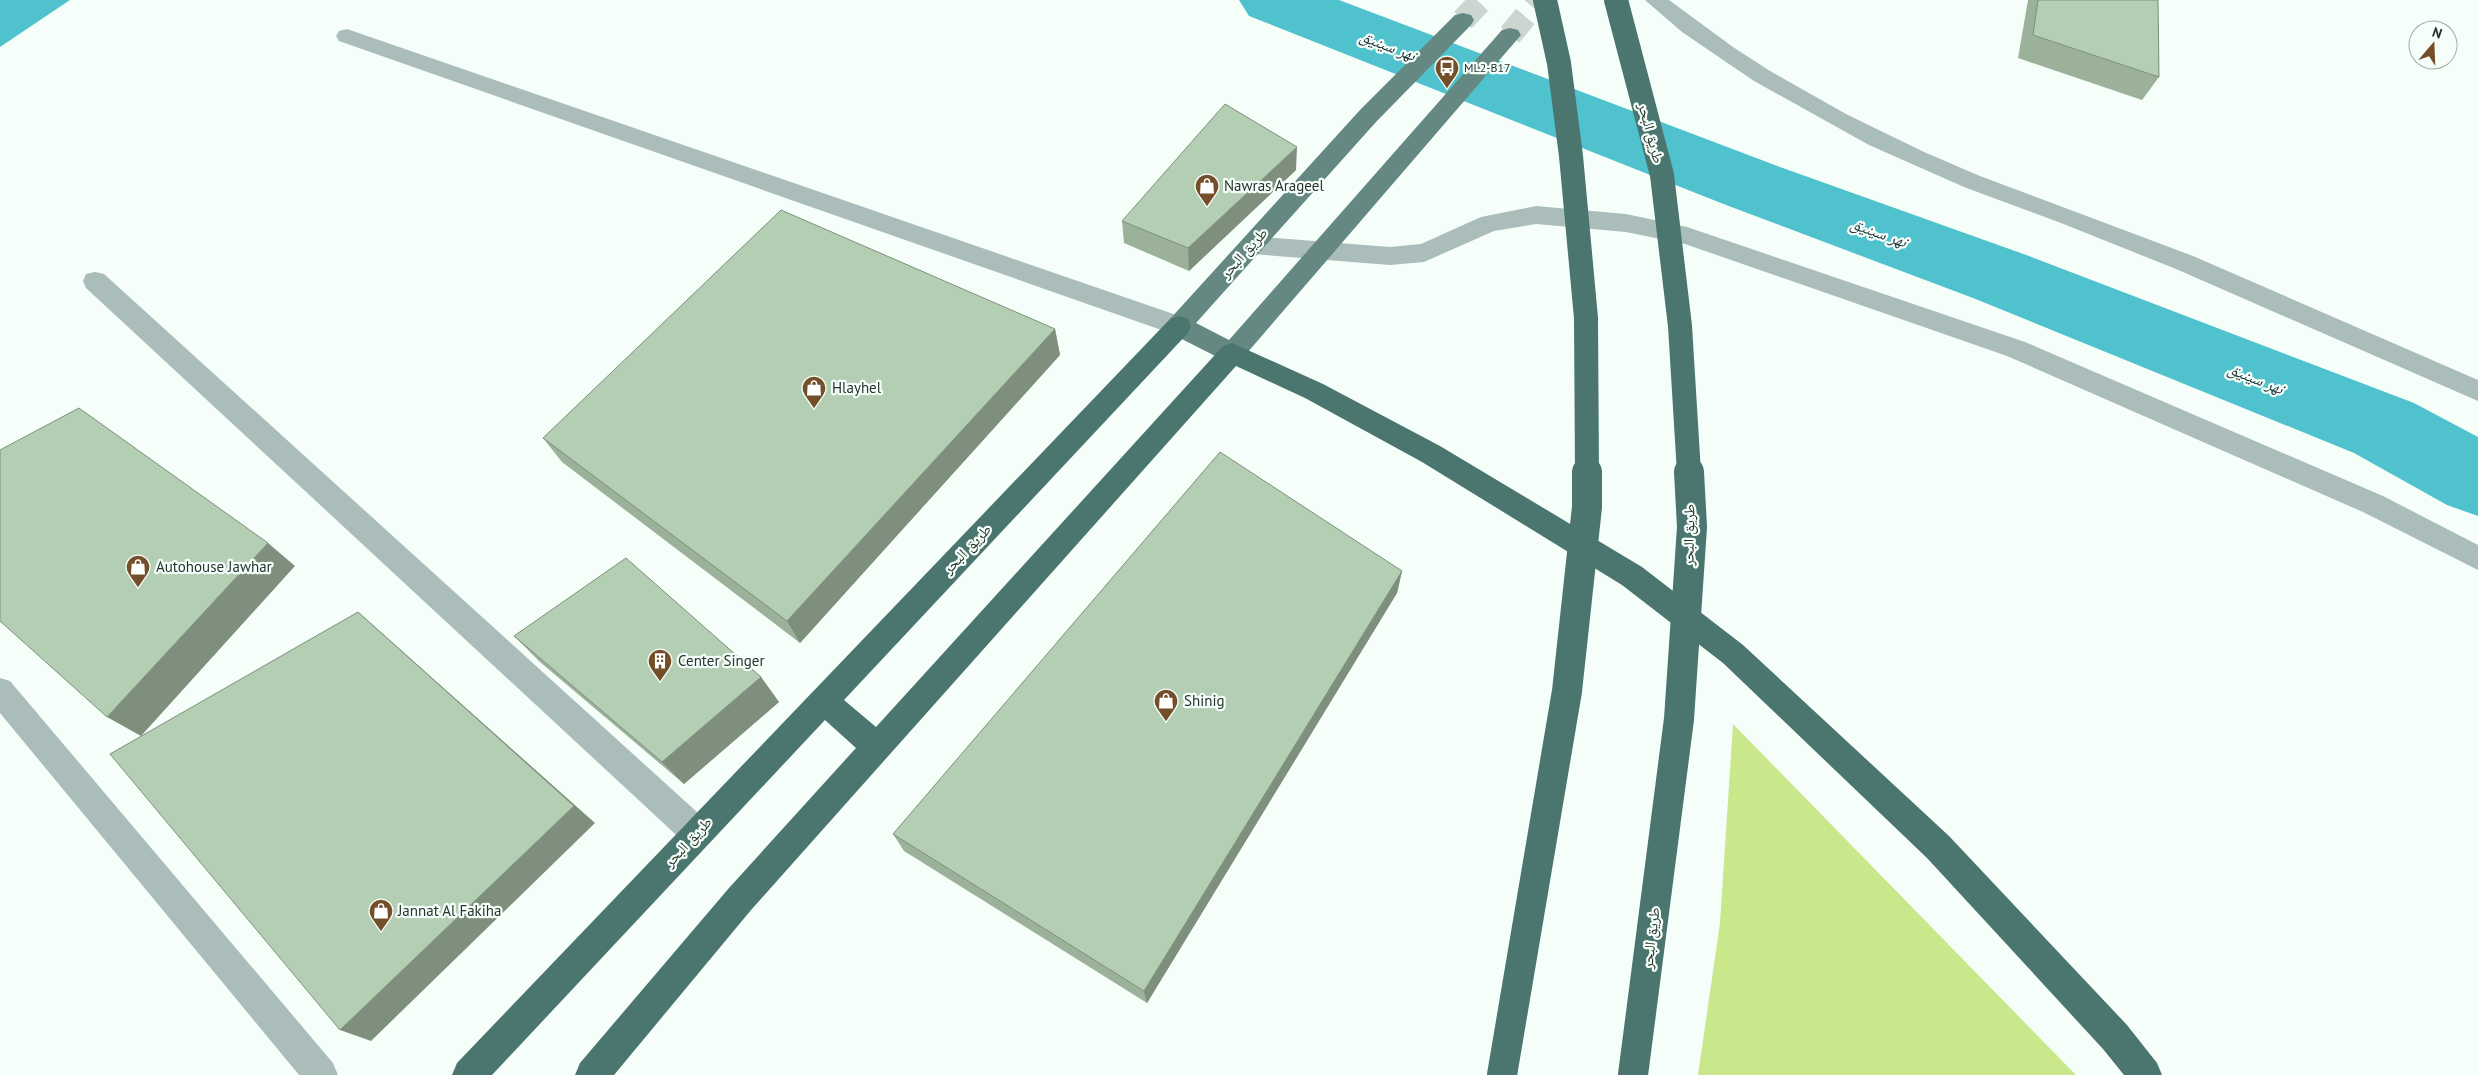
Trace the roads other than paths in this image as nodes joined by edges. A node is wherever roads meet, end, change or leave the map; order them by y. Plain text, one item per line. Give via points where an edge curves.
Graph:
1 (1545, 0) edge
2 (1616, 0) edge
3 (1656, 0) edge
4 (1463, 20) tunnel mouth
5 (1510, 35) tunnel mouth
6 (347, 36) dead end
7 (1252, 244) junction
8 (1321, 252) junction
9 (95, 281) dead end
10 (1179, 326) junction
11 (1232, 353) junction
12 (2478, 391) edge
13 (2478, 558) edge
14 (0, 691) edge
15 (823, 700) junction
16 (877, 748) junction
17 (697, 833) junction
18 (321, 1075) edge
19 (469, 1075) edge
20 (592, 1075) edge
21 (1502, 1075) edge
22 (1633, 1075) edge
23 (2145, 1075) edge

1 - 21 highway, bridge via 1559,63 1571,156 1586,318 1587,507 1567,691
2 - 22 highway, طريق البحر, bridge via 1662,175 1680,326 1692,527 1679,720
3 - 12 street via 1685,24 1762,75 1880,141 1957,175 2226,280
4 - 7 main road, طريق البحر via 1368,116
5 - 8 main road
6 - 10 street
7 - 8 street
7 - 10 main road, طريق البحر
8 - 11 main road
8 - 13 street via 1390,256 1424,253 1488,222 1536,215 1626,223 1688,236 2016,349 2373,504
9 - 17 street
10 - 11 main road
10 - 15 highway, طريق البحر
11 - 16 highway
11 - 23 highway via 1314,391 1431,454 1632,576 1733,654 1938,847 2115,1038
14 - 18 street
15 - 16 highway
15 - 17 highway, طريق البحر
16 - 20 highway via 740,899
17 - 19 highway, طريق البحر

